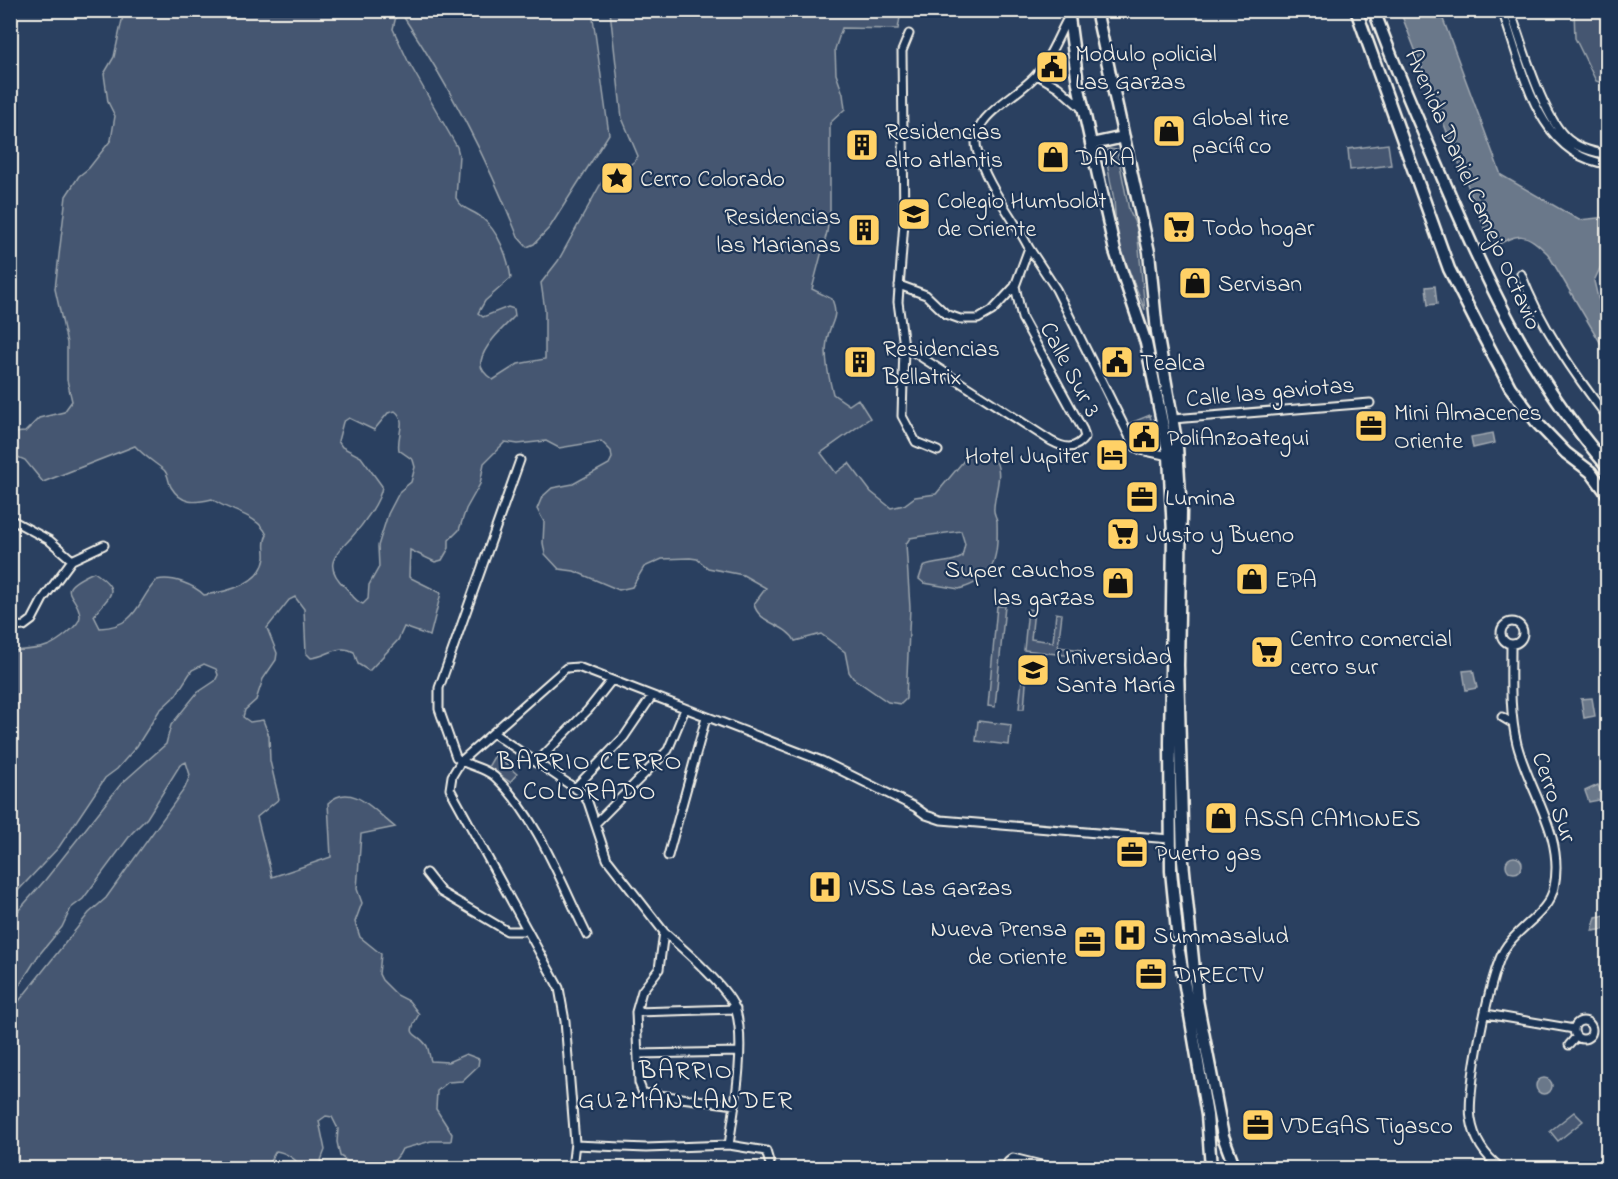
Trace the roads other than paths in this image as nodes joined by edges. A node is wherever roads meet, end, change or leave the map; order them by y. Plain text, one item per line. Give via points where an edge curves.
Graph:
1 (1096, 10) edge
2 (1356, 10) edge
3 (1374, 10) edge
4 (1502, 10) edge
5 (1510, 10) edge
6 (1068, 14) edge
7 (909, 34) dead end
8 (1037, 75) junction
9 (1532, 81) junction
10 (1083, 110) junction
11 (1124, 137) junction
12 (1092, 144) junction
13 (1608, 154) edge
14 (1608, 164) edge
15 (1029, 248) junction
16 (1521, 274) dead end
17 (899, 285) junction
18 (1016, 286) junction
19 (904, 346) junction
20 (1370, 403) dead end
21 (1173, 418) junction
22 (1608, 418) edge
23 (938, 451) dead end
24 (1169, 456) junction
25 (520, 460) dead end
26 (1608, 467) edge
27 (1608, 495) edge
28 (10, 519) edge
29 (104, 545) dead end
30 (72, 560) junction
31 (10, 627) edge
32 (1511, 644) dead end
33 (611, 681) junction
34 (652, 696) junction
35 (685, 709) junction
36 (1502, 717) dead end
37 (706, 718) junction
38 (1512, 723) junction
39 (493, 733) junction
40 (461, 761) junction
41 (536, 764) junction
42 (575, 788) junction
43 (596, 823) junction
44 (1170, 839) junction
45 (668, 856) dead end
46 (426, 873) dead end
47 (528, 931) junction
48 (664, 932) junction
49 (588, 935) dead end
50 (736, 1010) junction
51 (636, 1012) junction
52 (1486, 1014) junction
53 (1574, 1029) junction
54 (1576, 1037) junction
55 (1569, 1045) dead end
56 (739, 1053) junction
57 (638, 1054) junction
58 (735, 1105) junction
59 (574, 1145) junction
60 (729, 1145) junction
61 (572, 1168) edge
62 (771, 1168) edge
63 (1006, 1168) edge
64 (1053, 1168) edge
65 (1210, 1168) edge
66 (1235, 1168) edge
67 (1501, 1168) edge

1 - 11 main road
2 - 27 main road, Avenida Daniel Camejo Octavio via 1449,269 1480,330 1510,387 1538,424 1591,472
3 - 26 main road, Avenida Daniel Camejo Octavio via 1391,58 1496,299 1533,368
4 - 9 street
5 - 9 street
6 - 8 street
6 - 10 main road
7 - 17 street via 902,51 904,222
8 - 10 street via 1058,87
8 - 15 street via 990,114 980,127 976,143 1004,207
9 - 13 street via 1561,132 1584,149
9 - 14 street via 1539,111 1552,135 1580,156
10 - 12 main road
11 - 12 main road
11 - 21 main road via 1152,268 1157,332
12 - 24 main road via 1115,251 1146,343
15 - 18 street
15 - 24 street via 1056,290 1134,446
16 - 22 street via 1555,339
17 - 18 street via 926,295 946,314 960,319 978,318 992,311
17 - 19 street
18 - 19 street, Calle Sur 3 via 1022,318 1083,430 1085,437 1074,447 1065,448 1051,441
19 - 23 street via 902,416 916,442
20 - 21 street, Calle las gaviotas
21 - 66 main road via 1181,503 1178,665 1183,861 1197,1000 1223,1136
24 - 44 main road via 1173,565
25 - 40 street via 439,688 439,709 452,750
28 - 30 street via 49,540
29 - 30 street
30 - 31 street via 32,620 24,626
32 - 38 street, Cerro Sur
33 - 34 street
33 - 39 street via 578,667 566,668
33 - 41 street
34 - 35 street
34 - 42 street via 624,738
35 - 37 street
35 - 43 street via 668,750
36 - 38 street
37 - 44 street via 822,761 941,820
37 - 45 street
38 - 52 street, Cerro Sur via 1524,772 1547,822 1557,867 1548,903 1517,932 1498,962
39 - 40 street
39 - 41 street
40 - 47 street via 450,789
40 - 49 street via 494,775 511,794 527,816
41 - 42 street
42 - 43 street via 588,802
43 - 48 street via 607,859
44 - 65 main road via 1179,951 1207,1115
46 - 47 street via 441,892 507,931
47 - 59 street via 552,971 563,1004
48 - 50 street via 707,972
48 - 51 street via 659,969 642,991
50 - 51 street
50 - 56 street
51 - 57 street
52 - 53 street
52 - 67 street, Cerro Sur via 1470,1117 1485,1153
53 - 54 street
53 - 54 street via 1583,1021 1593,1029 1587,1039
54 - 55 street
56 - 57 street
56 - 58 street
57 - 58 street via 643,1093
58 - 60 street
59 - 60 street
59 - 61 street
60 - 62 street via 766,1151
63 - 64 street via 1012,1158

